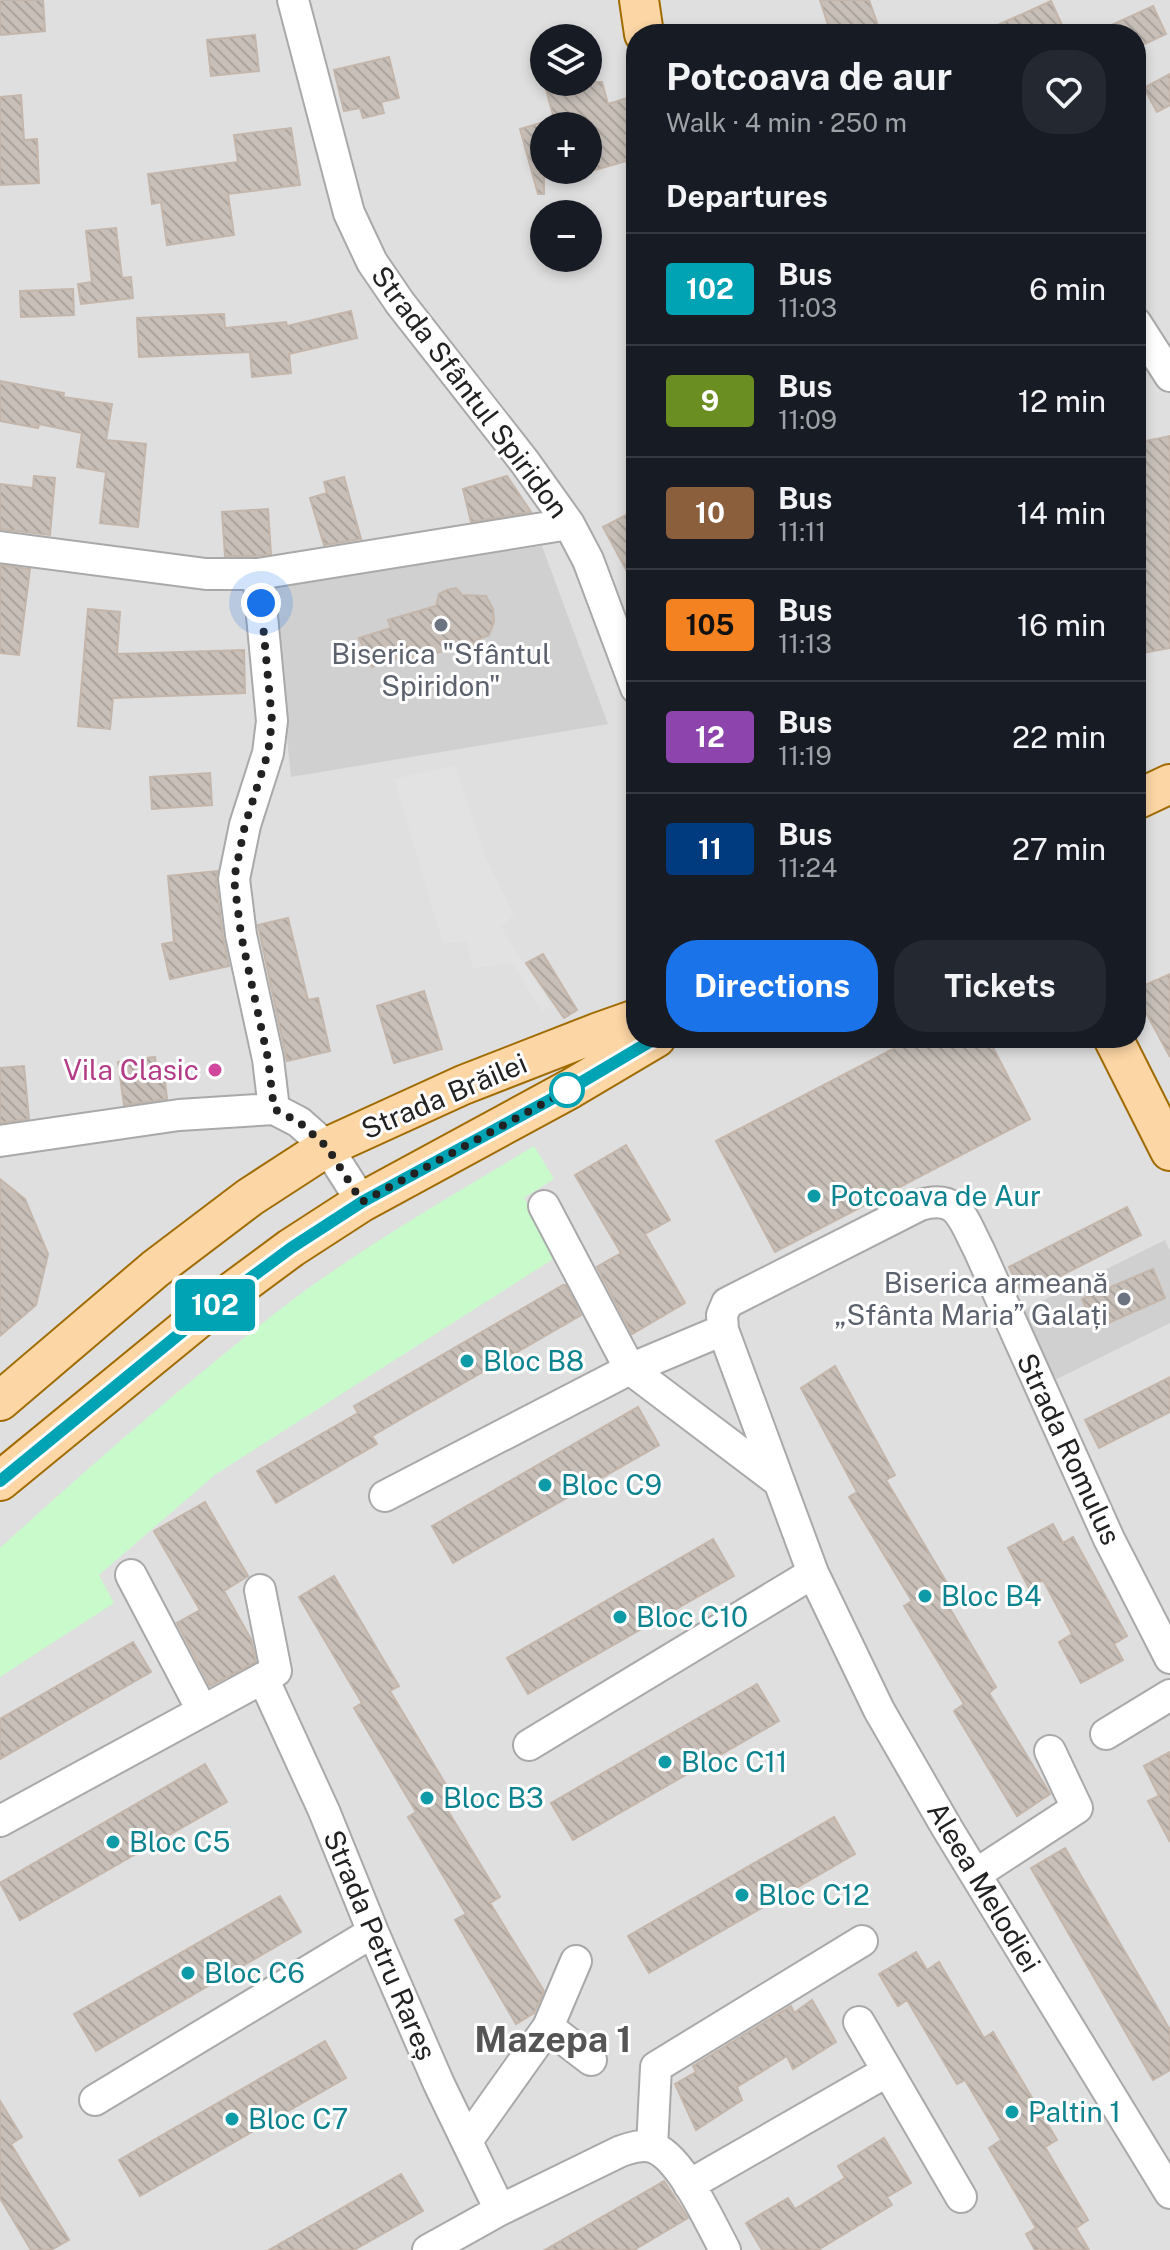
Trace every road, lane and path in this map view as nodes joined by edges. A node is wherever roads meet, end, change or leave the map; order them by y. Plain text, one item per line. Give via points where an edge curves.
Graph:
1 (293, 0) edge
2 (639, 0) edge
3 (643, 24) edge
4 (1146, 339) edge
5 (1170, 376) edge
6 (569, 524) junction
7 (0, 547) edge
8 (258, 574) junction
9 (626, 661) edge
10 (1170, 784) edge
11 (1146, 795) edge
12 (626, 1023) edge
13 (639, 1048) edge
14 (1118, 1048) edge
15 (274, 1109) junction
16 (0, 1141) edge
17 (327, 1147) junction
18 (1170, 1151) edge
19 (362, 1202) junction
20 (544, 1206) dead end
21 (725, 1317) junction
22 (630, 1369) junction
23 (0, 1401) edge
24 (0, 1481) edge
25 (778, 1481) junction
26 (385, 1496) dead end
27 (813, 1573) junction
28 (131, 1575) dead end
29 (260, 1590) dead end
30 (1170, 1658) edge
31 (269, 1675) junction
32 (1170, 1695) edge
33 (202, 1710) junction
34 (1106, 1734) dead end
35 (529, 1745) dead end
36 (1050, 1751) dead end
37 (0, 1821) edge
38 (976, 1874) junction
39 (373, 1932) junction
40 (862, 1941) dead end
41 (576, 1961) dead end
42 (859, 2022) dead end
43 (548, 2027) junction
44 (591, 2060) dead end
45 (886, 2072) junction
46 (95, 2100) dead end
47 (467, 2141) junction
48 (652, 2147) junction
49 (689, 2185) junction
50 (1170, 2193) edge
51 (961, 2197) dead end
52 (500, 2210) junction
53 (428, 2250) edge
54 (725, 2250) edge

1 - 6 street, Strada Sfântul Spiridon via 349,213 372,262
2 - 3 main road
4 - 5 street
6 - 8 street
6 - 9 street, Strada Sfântul Spiridon
7 - 8 street via 206,574
8 - 15 street via 272,721 234,879
10 - 11 main road
12 - 17 main road, Strada Brăilei via 463,1085
13 - 19 main road, Strada Brăilei
14 - 18 main road
15 - 16 street via 179,1115
15 - 17 street via 299,1122
17 - 19 street
17 - 23 main road, Strada Brăilei via 155,1269
19 - 24 main road, Strada Brăilei via 222,1299
20 - 22 street
21 - 22 street
21 - 25 street, Aleea Melodiei
21 - 30 street, Strada Romulus via 920,1205 934,1201 955,1207
22 - 25 street
22 - 26 street
25 - 27 street, Aleea Melodiei
27 - 35 street
27 - 38 street, Aleea Melodiei via 879,1710
28 - 33 street
29 - 31 street, Strada Petru Rareș
31 - 33 street
31 - 39 street, Strada Petru Rareș
32 - 34 street
33 - 37 street
36 - 38 street via 1077,1808
38 - 50 street, Aleea Melodiei
39 - 46 street
39 - 47 street, Strada Petru Rareș
40 - 48 street via 656,2067
41 - 43 street
42 - 45 street
43 - 44 street
43 - 47 street
45 - 49 street
45 - 51 street
47 - 52 street, Strada Petru Rareș
48 - 49 street via 669,2156
48 - 52 street via 621,2151
49 - 54 street
52 - 53 street

